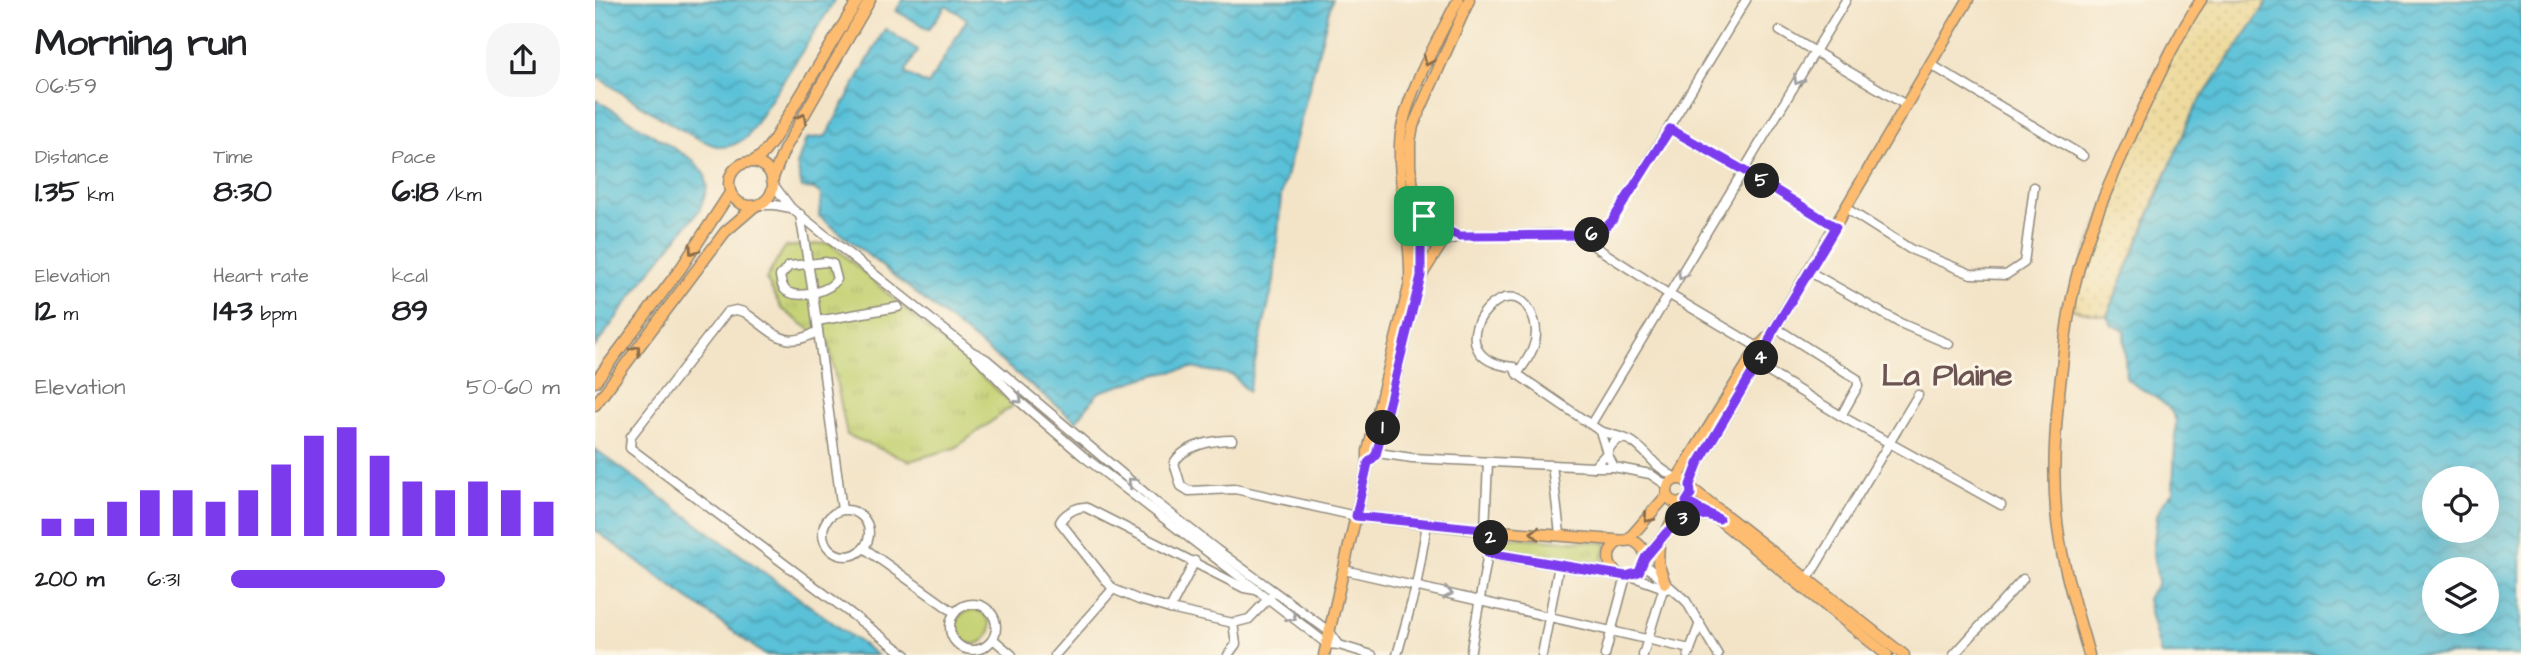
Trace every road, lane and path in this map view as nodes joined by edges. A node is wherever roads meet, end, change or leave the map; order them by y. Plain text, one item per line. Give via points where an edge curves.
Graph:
1 (858, 0) edge
2 (870, 0) edge
3 (1458, 0) edge
4 (1469, 0) edge
5 (1747, 0) edge
6 (1846, 0) edge
7 (1968, 0) edge
8 (2200, 0) edge
9 (1780, 31) dead end
10 (1816, 51) junction
11 (1930, 64) junction
12 (1906, 104) junction
13 (1408, 125) junction
14 (1670, 129) junction
15 (2083, 156) dead end
16 (752, 162) junction
17 (1743, 170) junction
18 (773, 182) junction
19 (2034, 187) dead end
20 (730, 193) junction
21 (756, 206) junction
22 (1416, 206) junction
23 (792, 208) junction
24 (1847, 209) junction
25 (800, 214) junction
26 (1836, 227) junction
27 (1440, 229) junction
28 (1459, 236) junction
29 (1580, 236) junction
30 (1420, 237) junction
31 (1407, 239) junction
32 (1442, 243) junction
33 (808, 263) junction
34 (1810, 272) junction
35 (1421, 276) junction
36 (813, 293) junction
37 (1670, 295) junction
38 (898, 307) dead end
39 (817, 321) junction
40 (1774, 330) junction
41 (818, 331) junction
42 (1949, 344) dead end
43 (1762, 349) junction
44 (1753, 363) junction
45 (1517, 374) junction
46 (595, 382) edge
47 (1919, 395) dead end
48 (595, 405) edge
49 (1841, 416) junction
50 (1591, 424) junction
51 (1600, 431) junction
52 (1627, 438) junction
53 (1232, 440) dead end
54 (1891, 443) junction
55 (1372, 453) junction
56 (1607, 453) junction
57 (1488, 462) junction
58 (1552, 465) junction
59 (1658, 466) junction
60 (1594, 467) junction
61 (1615, 467) junction
62 (1650, 474) junction
63 (1677, 479) junction
64 (1690, 487) junction
65 (1668, 491) junction
66 (1683, 502) junction
67 (2001, 505) dead end
68 (842, 510) junction
69 (1356, 516) junction
70 (1719, 519) junction
71 (1427, 524) junction
72 (1488, 530) junction
73 (1666, 533) junction
74 (1560, 534) junction
75 (1627, 541) junction
76 (1659, 543) junction
77 (864, 548) junction
78 (1488, 553) junction
79 (1195, 561) junction
80 (1645, 561) junction
81 (1559, 565) junction
82 (1344, 570) junction
83 (1626, 576) junction
84 (2023, 579) dead end
85 (1805, 584) junction
86 (1261, 587) junction
87 (1416, 587) junction
88 (1667, 587) junction
89 (1113, 589) junction
90 (1272, 595) junction
91 (1480, 599) junction
92 (1170, 609) junction
93 (955, 613) junction
94 (1550, 617) junction
95 (1700, 622) junction
96 (1233, 623) junction
97 (1330, 632) junction
98 (1612, 632) junction
99 (993, 639) junction
100 (1647, 639) junction
101 (1327, 644) junction
102 (1339, 645) junction
103 (1689, 652) edge
104 (906, 655) edge
105 (1011, 655) edge
106 (1055, 655) edge
107 (1228, 655) edge
108 (1324, 655) edge
109 (1372, 655) edge
110 (1397, 655) edge
111 (1470, 655) edge
112 (1542, 655) edge
113 (1605, 655) edge
114 (1643, 655) edge
115 (1718, 655) edge
116 (1887, 655) edge
117 (1904, 655) edge
118 (1954, 655) edge
119 (2089, 655) edge

1 - 16 main road via 773,141
18 -> 2 main road via 784,150
3 -> 13 main road via 1417,86
4 - 13 main road
5 - 14 street
6 - 10 street
7 - 11 main road
8 - 119 main road via 2166,59 2123,153 2083,252 2069,307 2054,428 2055,501 2067,576
9 - 10 street
10 - 12 street
10 -> 17 street
11 - 12 main road
11 - 15 street
12 - 24 main road
13 - 22 main road
13 - 31 main road via 1400,169
14 - 17 street
14 - 29 street via 1612,221 1602,231
16 - 18 main road via 765,167
16 - 20 main road via 731,173
17 - 26 street
17 -> 37 street
18 - 21 main road via 768,197
18 - 23 street
19 - 24 street via 2024,263 2006,275 1971,274 1910,249
20 - 21 main road via 740,204
20 -> 46 main road via 681,268
21 - 23 street
48 -> 21 main road via 725,232
22 - 27 main road
22 - 30 main road
23 - 25 street
24 - 26 main road
25 - 33 street
25 - 86 street via 986,359
26 - 34 main road
27 - 28 street
27 - 30 street
28 - 29 street
28 - 32 street
29 - 37 street
30 - 31 street
30 - 32 street
30 - 35 main road
31 - 55 main road via 1410,283
32 - 35 main road
33 - 36 street
33 - 36 street via 826,262 836,269 835,284
33 - 36 street via 789,266 780,276 787,292
34 - 40 main road
34 - 42 street via 1900,323
35 - 55 main road
36 - 39 street
37 - 43 street
37 - 50 street
38 - 39 street
39 - 41 street
40 - 43 main road
40 - 49 street via 1857,379 1858,386
41 - 68 street
41 - 104 street via 796,342 786,340 744,312 727,312 631,436 630,448
43 - 44 main road
44 - 49 street
44 - 63 main road
44 - 64 main road
45 - 45 street via 1514,367 1483,355 1477,345 1475,335 1482,313 1501,299 1522,301 1536,323 1531,354
45 - 50 street
47 - 54 street
49 - 54 street
50 - 51 street
51 - 52 street
51 - 56 street
52 - 56 street via 1613,442
52 - 59 street
53 - 69 street via 1216,440 1178,456 1174,463 1181,486 1189,491 1235,489
54 - 67 street
54 - 85 street
55 - 57 street
55 - 69 main road
56 - 60 street
56 - 61 street
57 - 58 street
57 - 72 street
58 - 60 street
58 - 74 street
59 - 62 street
59 - 63 street
60 - 61 street
61 - 62 street
62 - 65 street
63 - 64 main road
63 - 65 main road
64 - 66 main road via 1690,497
64 - 85 main road
65 - 66 main road via 1672,501
65 -> 75 main road
66 - 70 main road
66 - 73 main road
68 - 77 street via 856,512 866,522 869,535
68 - 77 street via 825,523 825,545 844,557
69 - 71 main road
69 - 82 main road
70 - 73 main road via 1706,515 1684,518
70 - 85 main road
71 - 72 main road
71 - 87 street
74 -> 72 main road
72 - 78 main road
73 - 76 main road
74 - 75 main road
75 - 80 main road via 1638,544
75 - 83 main road via 1616,545 1610,555 1612,567
76 - 80 main road
76 - 88 main road via 1658,564
77 - 93 street
78 - 81 main road
78 - 91 street
79 - 86 street via 1244,587
79 - 89 street via 1079,507 1062,517 1061,525
79 - 92 street
80 - 83 main road via 1639,572
80 - 88 street
81 - 83 main road
81 - 94 street
82 - 87 street
82 - 97 main road
83 - 88 street
83 - 98 street
84 - 118 street
85 - 116 main road
85 - 117 main road
86 - 90 street
87 -> 91 street
87 - 110 street
88 - 95 street via 1686,601
88 - 100 street
89 - 92 street
89 - 106 street
90 - 96 street via 1249,619
90 - 97 street
90 -> 101 street
91 - 94 street
91 - 111 street
92 - 96 street
93 - 99 street via 976,604 989,611 996,624
93 - 99 street via 950,626 960,645 981,648
94 - 98 street
94 - 112 street
95 - 103 street
95 - 115 street
96 - 107 street via 1236,644
97 - 101 main road
97 - 102 street
98 - 100 street
98 - 113 street
99 - 105 street
100 - 103 street
100 - 114 street
101 - 102 street
101 - 108 main road
102 - 109 street

